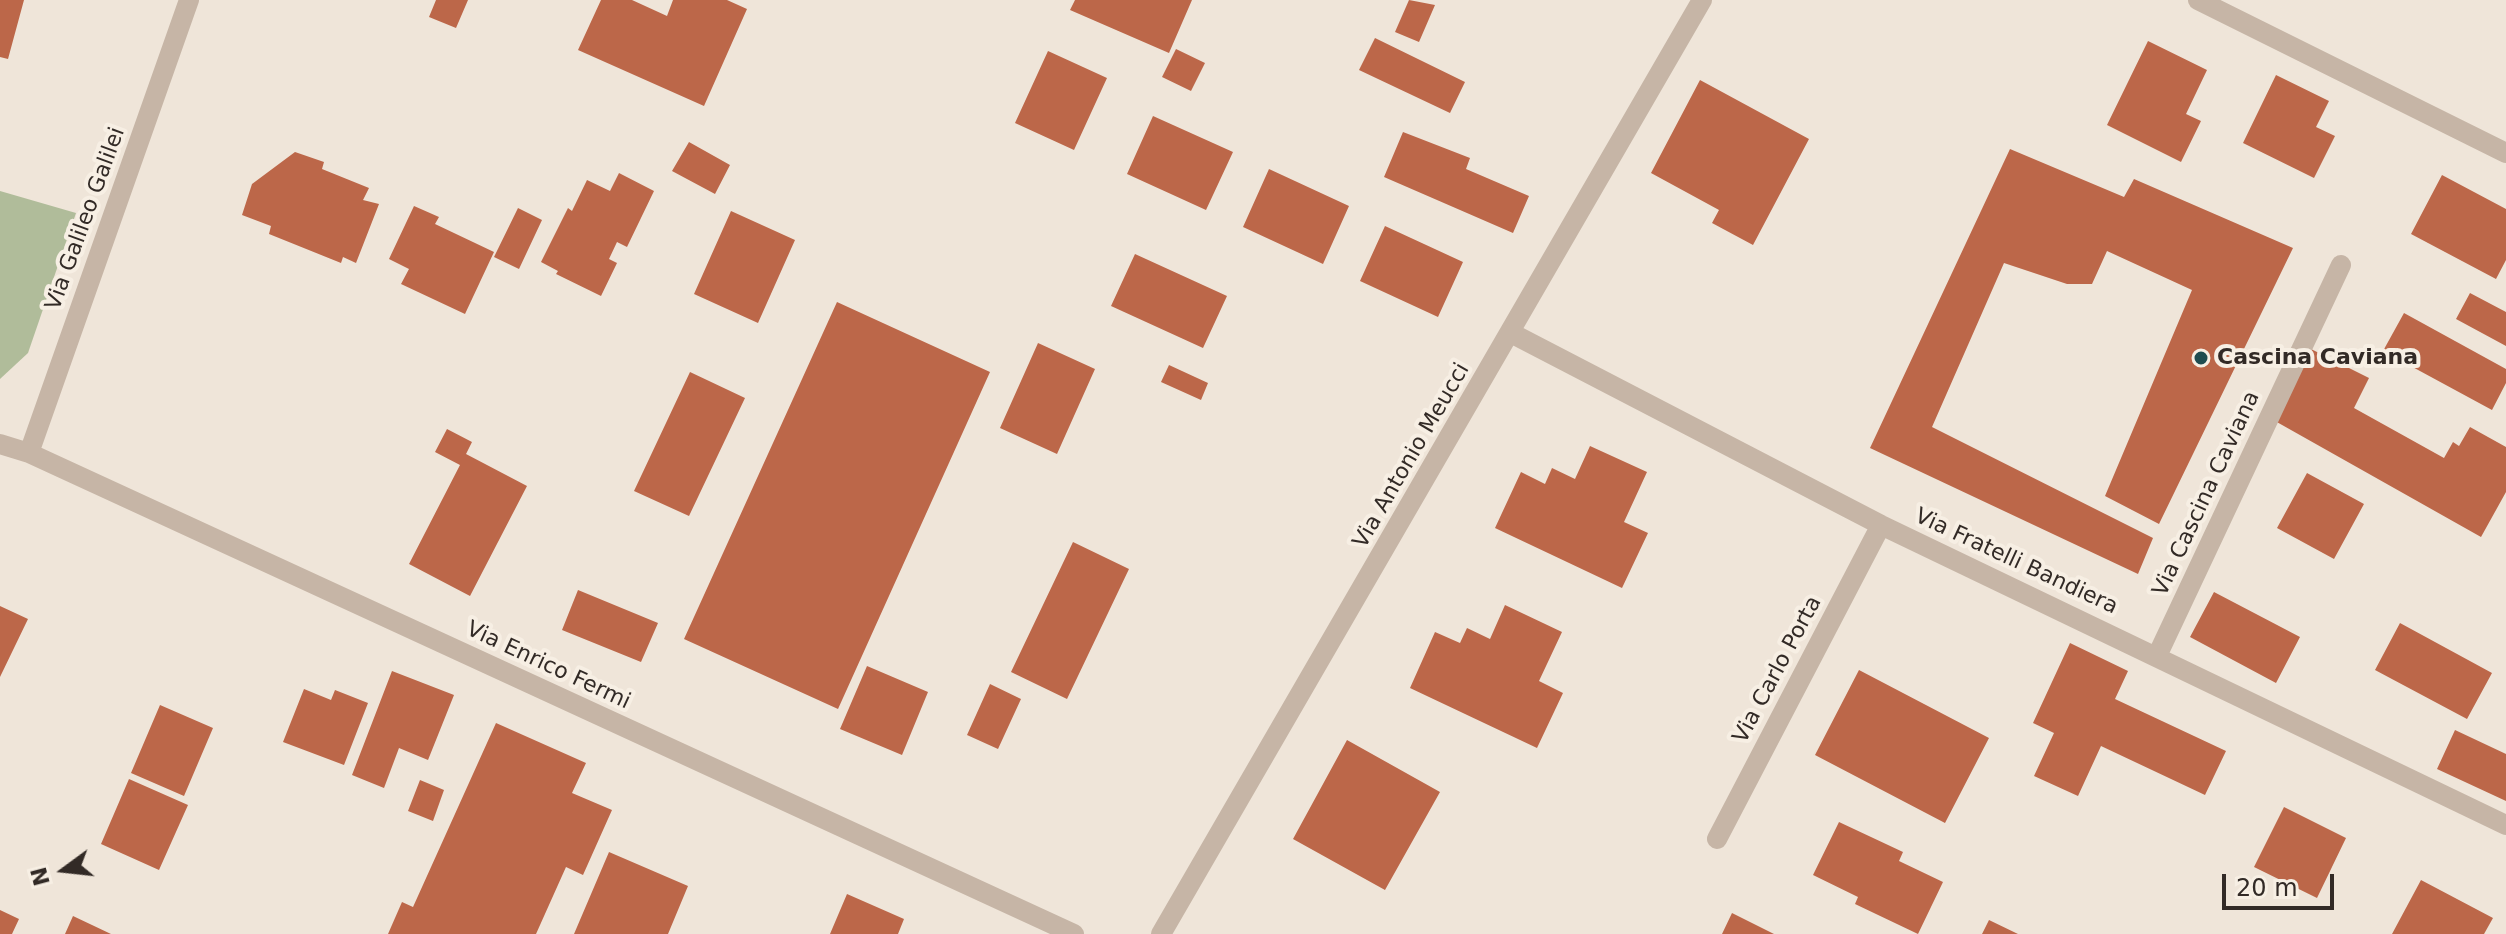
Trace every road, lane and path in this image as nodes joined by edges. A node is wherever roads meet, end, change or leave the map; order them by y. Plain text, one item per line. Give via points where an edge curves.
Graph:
1 (189, 0) edge
2 (1702, 0) edge
3 (2198, 0) edge
4 (2506, 153) edge
5 (2341, 265) dead end
6 (1511, 333) junction
7 (0, 444) edge
8 (29, 453) junction
9 (1881, 525) junction
10 (2157, 656) junction
11 (2506, 825) edge
12 (1717, 839) dead end
13 (1074, 934) edge
14 (1161, 934) edge

1 - 8 street, Via Galileo Galilei
2 - 6 street, Via Antonio Meucci
3 - 4 street
5 - 10 street, Via Cascina Caviana
6 - 9 street, Via Fratelli Bandiera
6 - 14 street, Via Antonio Meucci
7 - 8 street, Via Enrico Fermi
8 - 13 street, Via Enrico Fermi
9 - 10 street, Via Fratelli Bandiera
9 - 12 street, Via Carlo Porta
10 - 11 street, Via Fratelli Bandiera

